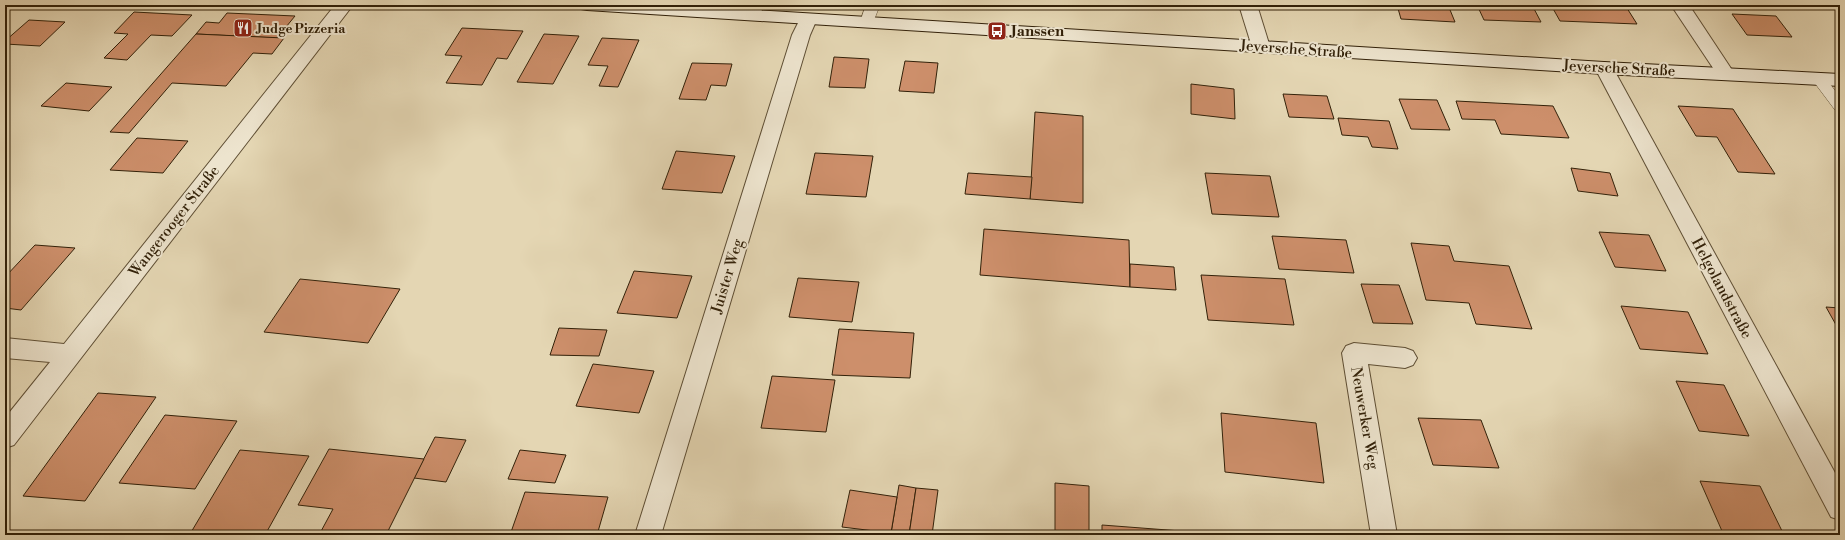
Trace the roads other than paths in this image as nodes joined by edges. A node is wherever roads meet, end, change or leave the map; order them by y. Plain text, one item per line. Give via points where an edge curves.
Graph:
1 (344, 5) edge
2 (587, 5) edge
3 (873, 5) edge
4 (1248, 5) edge
5 (1680, 5) edge
6 (755, 10) edge
7 (808, 19) junction
8 (867, 22) junction
9 (1261, 47) junction
10 (1604, 68) junction
11 (1724, 73) junction
12 (1818, 78) junction
13 (1840, 80) edge
14 (1840, 107) edge
15 (5, 348) edge
16 (70, 354) junction
17 (1405, 358) dead end
18 (5, 437) edge
19 (1840, 508) edge
20 (648, 535) edge
21 (1384, 535) edge

1 - 16 street, Wangerooger Straße
2 - 6 street, Jeversche Straße
3 - 8 lane
4 - 9 street
5 - 11 street
6 - 7 street, Jeversche Straße
7 - 8 street, Jeversche Straße
7 - 20 street, Juister Weg
8 - 9 street, Jeversche Straße
9 - 10 street, Jeversche Straße
10 - 11 street, Jeversche Straße
10 - 19 street, Helgolandstraße
11 - 12 street, Jeversche Straße
12 - 13 street, Jeversche Straße
12 - 14 lane
15 - 16 street
16 - 18 street, Wangerooger Straße
17 - 21 street, Neuwerker Weg via 1354,353

